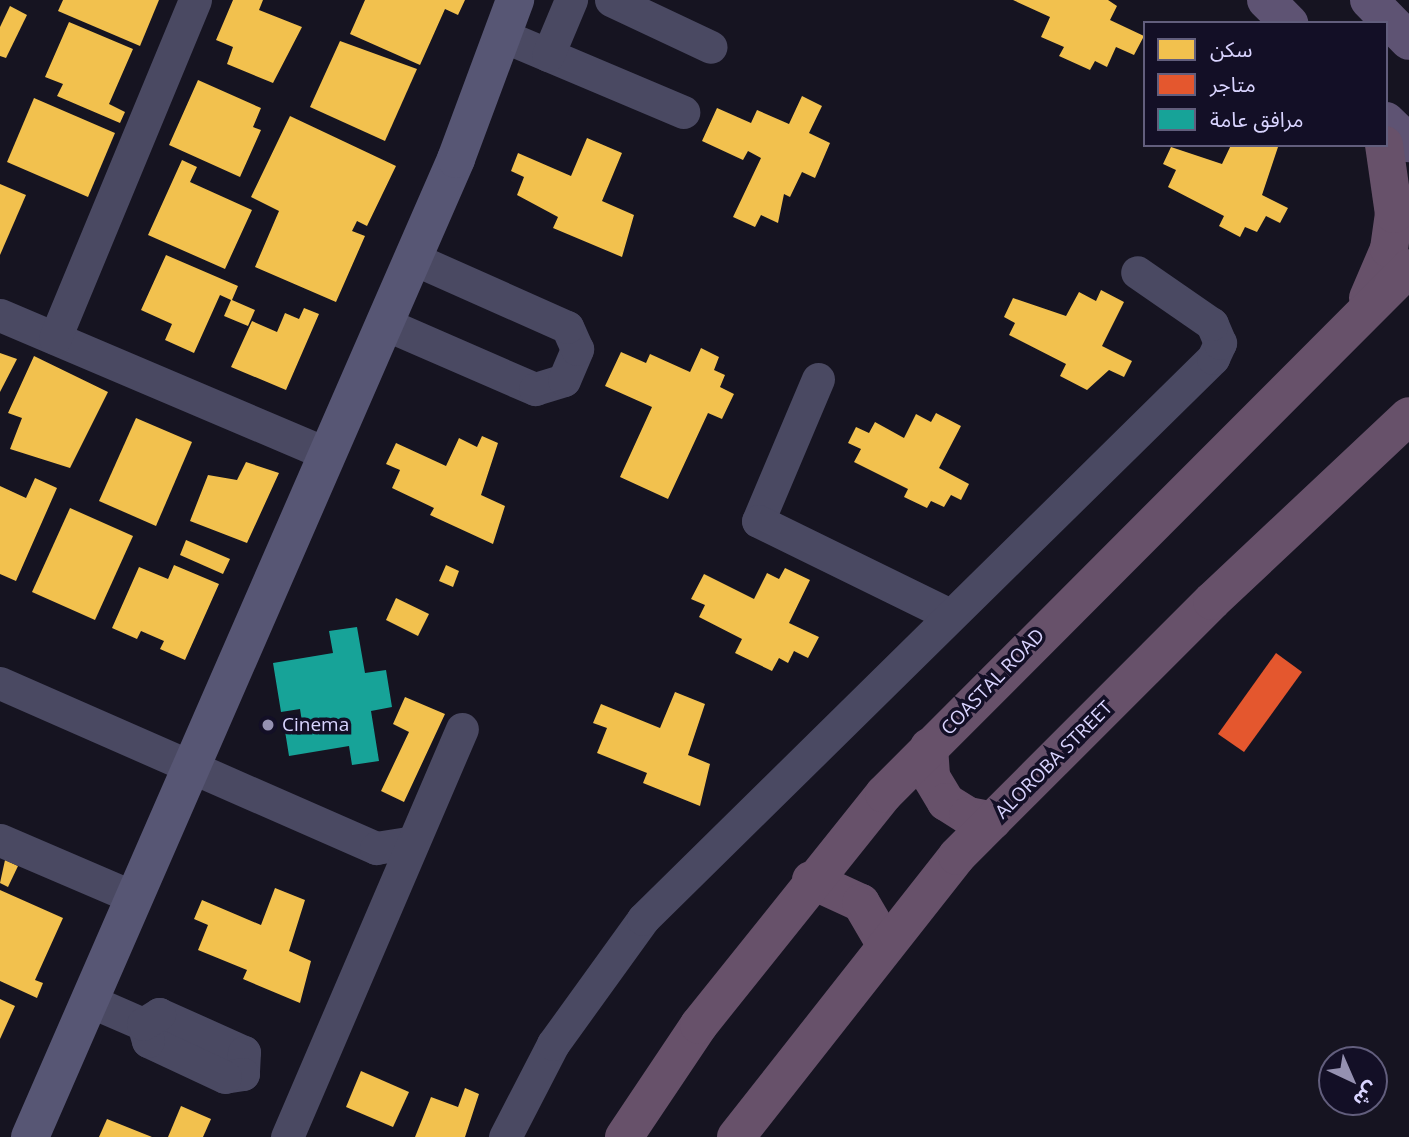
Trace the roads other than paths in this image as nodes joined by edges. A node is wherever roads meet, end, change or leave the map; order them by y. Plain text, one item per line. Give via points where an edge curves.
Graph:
1 (195, 0) edge
2 (515, 0) edge
3 (571, 0) edge
4 (611, 0) edge
5 (1266, 0) edge
6 (1369, 0) edge
7 (1287, 21) edge
8 (501, 35) junction
9 (1409, 41) edge
10 (711, 47) dead end
11 (548, 55) junction
12 (683, 113) dead end
13 (1388, 123) edge
14 (1409, 143) edge
15 (1384, 147) edge
16 (412, 258) junction
17 (1409, 268) edge
18 (1137, 272) dead end
19 (0, 314) edge
20 (1360, 314) junction
21 (383, 323) junction
22 (55, 338) junction
23 (818, 379) dead end
24 (1409, 416) edge
25 (327, 454) junction
26 (950, 615) junction
27 (0, 682) edge
28 (462, 729) dead end
29 (929, 747) junction
30 (194, 766) junction
31 (993, 821) junction
32 (0, 841) edge
33 (413, 842) junction
34 (811, 880) junction
35 (135, 898) junction
36 (884, 944) junction
37 (90, 1001) junction
38 (142, 1024) dead end
39 (30, 1137) edge
40 (288, 1137) edge
41 (505, 1137) edge
42 (624, 1137) edge
43 (736, 1137) edge

1 - 22 street
2 - 8 street
3 - 11 street
4 - 10 street
5 - 7 main road
6 - 9 main road
8 - 11 street
8 - 16 street
11 - 12 street
13 - 14 main road
15 - 20 highway via 1392,178 1391,237
16 - 21 street
16 - 21 street via 567,327 577,349 564,380 535,389
17 - 20 highway, COASTAL ROAD
18 - 26 street via 1212,324 1220,343 1213,358 1153,424
19 - 22 street
20 - 29 highway, COASTAL ROAD
21 - 25 street
22 - 25 street
23 - 26 street via 758,521
24 - 31 highway, ALOROBA STREET via 1212,601
25 - 30 street
26 - 41 street via 643,919 553,1044
27 - 30 street
28 - 33 street
29 - 31 highway via 931,777 946,802 968,816
29 - 34 highway, COASTAL ROAD
30 - 33 street via 376,848
30 - 35 street
31 - 36 highway, ALOROBA STREET
32 - 35 street
33 - 40 street
34 - 36 highway via 862,903
34 - 42 highway, COASTAL ROAD via 699,1025
35 - 37 street
36 - 43 highway, ALOROBA STREET
37 - 38 street
37 - 39 street

